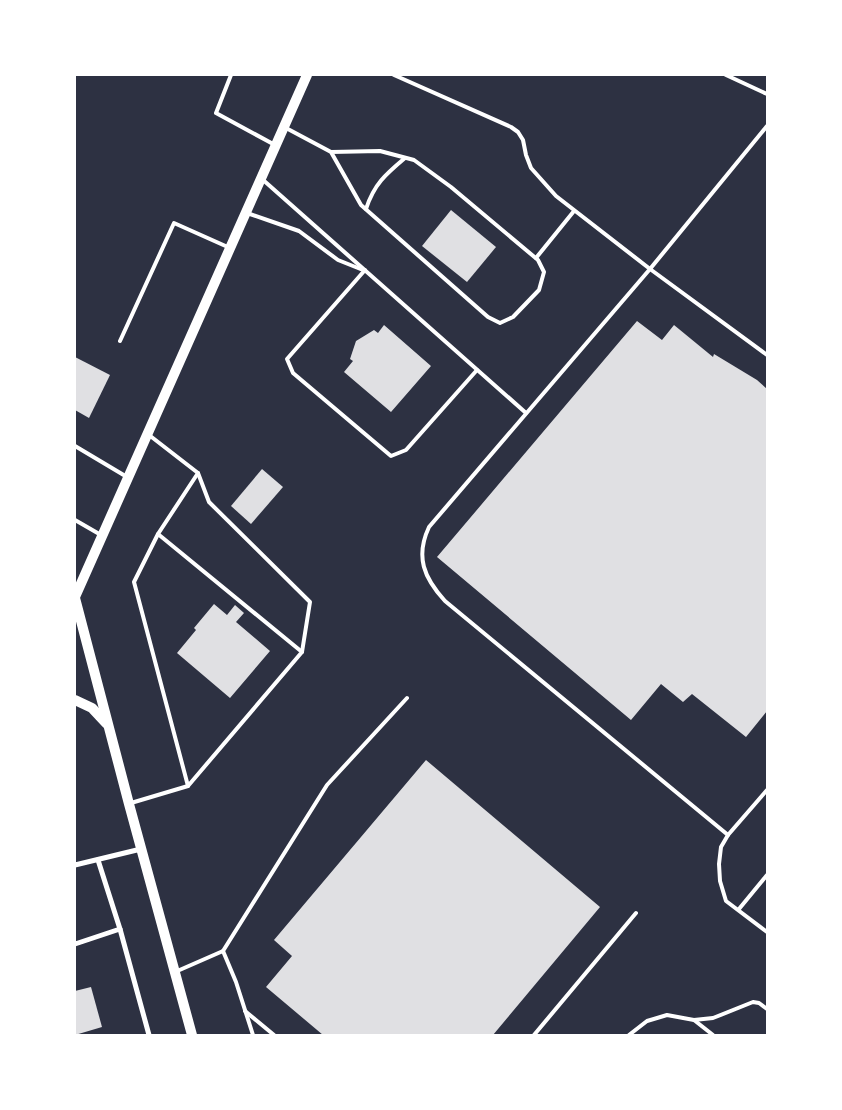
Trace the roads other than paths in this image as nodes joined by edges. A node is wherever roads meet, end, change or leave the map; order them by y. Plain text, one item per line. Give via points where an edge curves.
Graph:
1 (231, 75) edge
2 (307, 75) edge
3 (394, 75) edge
4 (726, 75) edge
5 (767, 94) edge
6 (767, 126) edge
7 (284, 127) junction
8 (275, 146) junction
9 (331, 152) junction
10 (405, 158) junction
11 (260, 178) junction
12 (366, 209) junction
13 (574, 210) junction
14 (245, 213) junction
15 (230, 248) junction
16 (536, 258) junction
17 (650, 269) junction
18 (365, 270) junction
19 (120, 341) dead end
20 (767, 355) edge
21 (477, 370) junction
22 (526, 413) junction
23 (147, 434) junction
24 (75, 446) edge
25 (198, 472) junction
26 (128, 478) junction
27 (75, 520) edge
28 (158, 534) junction
29 (102, 536) junction
30 (75, 597) edge
31 (302, 652) junction
32 (407, 698) dead end
33 (75, 700) edge
34 (108, 725) junction
35 (188, 786) junction
36 (767, 790) edge
37 (128, 804) junction
38 (728, 835) junction
39 (141, 849) junction
40 (98, 860) junction
41 (75, 865) edge
42 (767, 875) edge
43 (738, 909) junction
44 (636, 913) dead end
45 (120, 929) junction
46 (767, 932) edge
47 (75, 944) edge
48 (223, 951) junction
49 (175, 972) junction
50 (767, 1009) edge
51 (245, 1011) junction
52 (694, 1020) junction
53 (149, 1035) edge
54 (192, 1035) edge
55 (253, 1035) edge
56 (274, 1035) edge
57 (534, 1035) edge
58 (629, 1035) edge
59 (713, 1035) edge

1 - 8 lane via 216,113
2 - 7 main road
3 - 13 lane via 518,132 531,168 556,196
4 - 5 lane
6 - 17 lane
7 - 8 main road
7 - 9 lane
8 - 11 main road
9 - 10 lane via 380,151
9 - 12 lane
10 - 12 lane via 386,173 371,193
10 - 16 lane via 414,160 451,187
11 - 14 main road
11 - 18 lane
12 - 16 lane via 488,317 500,323 513,317 539,290 544,272
13 - 16 lane
13 - 17 lane
14 - 15 main road
14 - 18 lane via 299,230 338,260
15 - 19 lane via 174,224
15 - 23 main road
17 - 20 lane
17 - 22 lane
18 - 21 lane
18 - 21 lane via 287,360 293,373 391,456 406,450
21 - 22 lane
22 - 38 lane via 429,527 422,555 425,574 445,601
23 - 25 lane
23 - 26 main road
24 - 26 lane
25 - 28 lane
25 - 31 lane via 208,502 310,602
26 - 29 main road
27 - 29 lane
28 - 31 lane
28 - 35 lane via 134,582
29 - 30 main road
30 - 34 main road
31 - 35 lane
32 - 48 lane via 327,785
33 - 34 main road via 92,708
34 - 37 main road
35 - 37 lane
36 - 38 lane
37 - 39 main road
38 - 43 lane via 721,847 720,881 726,901
39 - 40 street
39 - 49 main road
40 - 41 street
40 - 45 street
42 - 43 lane
43 - 46 lane
44 - 57 lane
45 - 47 street
45 - 53 street
48 - 49 lane
48 - 51 lane
49 - 54 main road
50 - 52 lane via 753,1002 713,1018
51 - 55 lane
51 - 56 lane
52 - 58 lane via 667,1015 647,1021
52 - 59 lane

